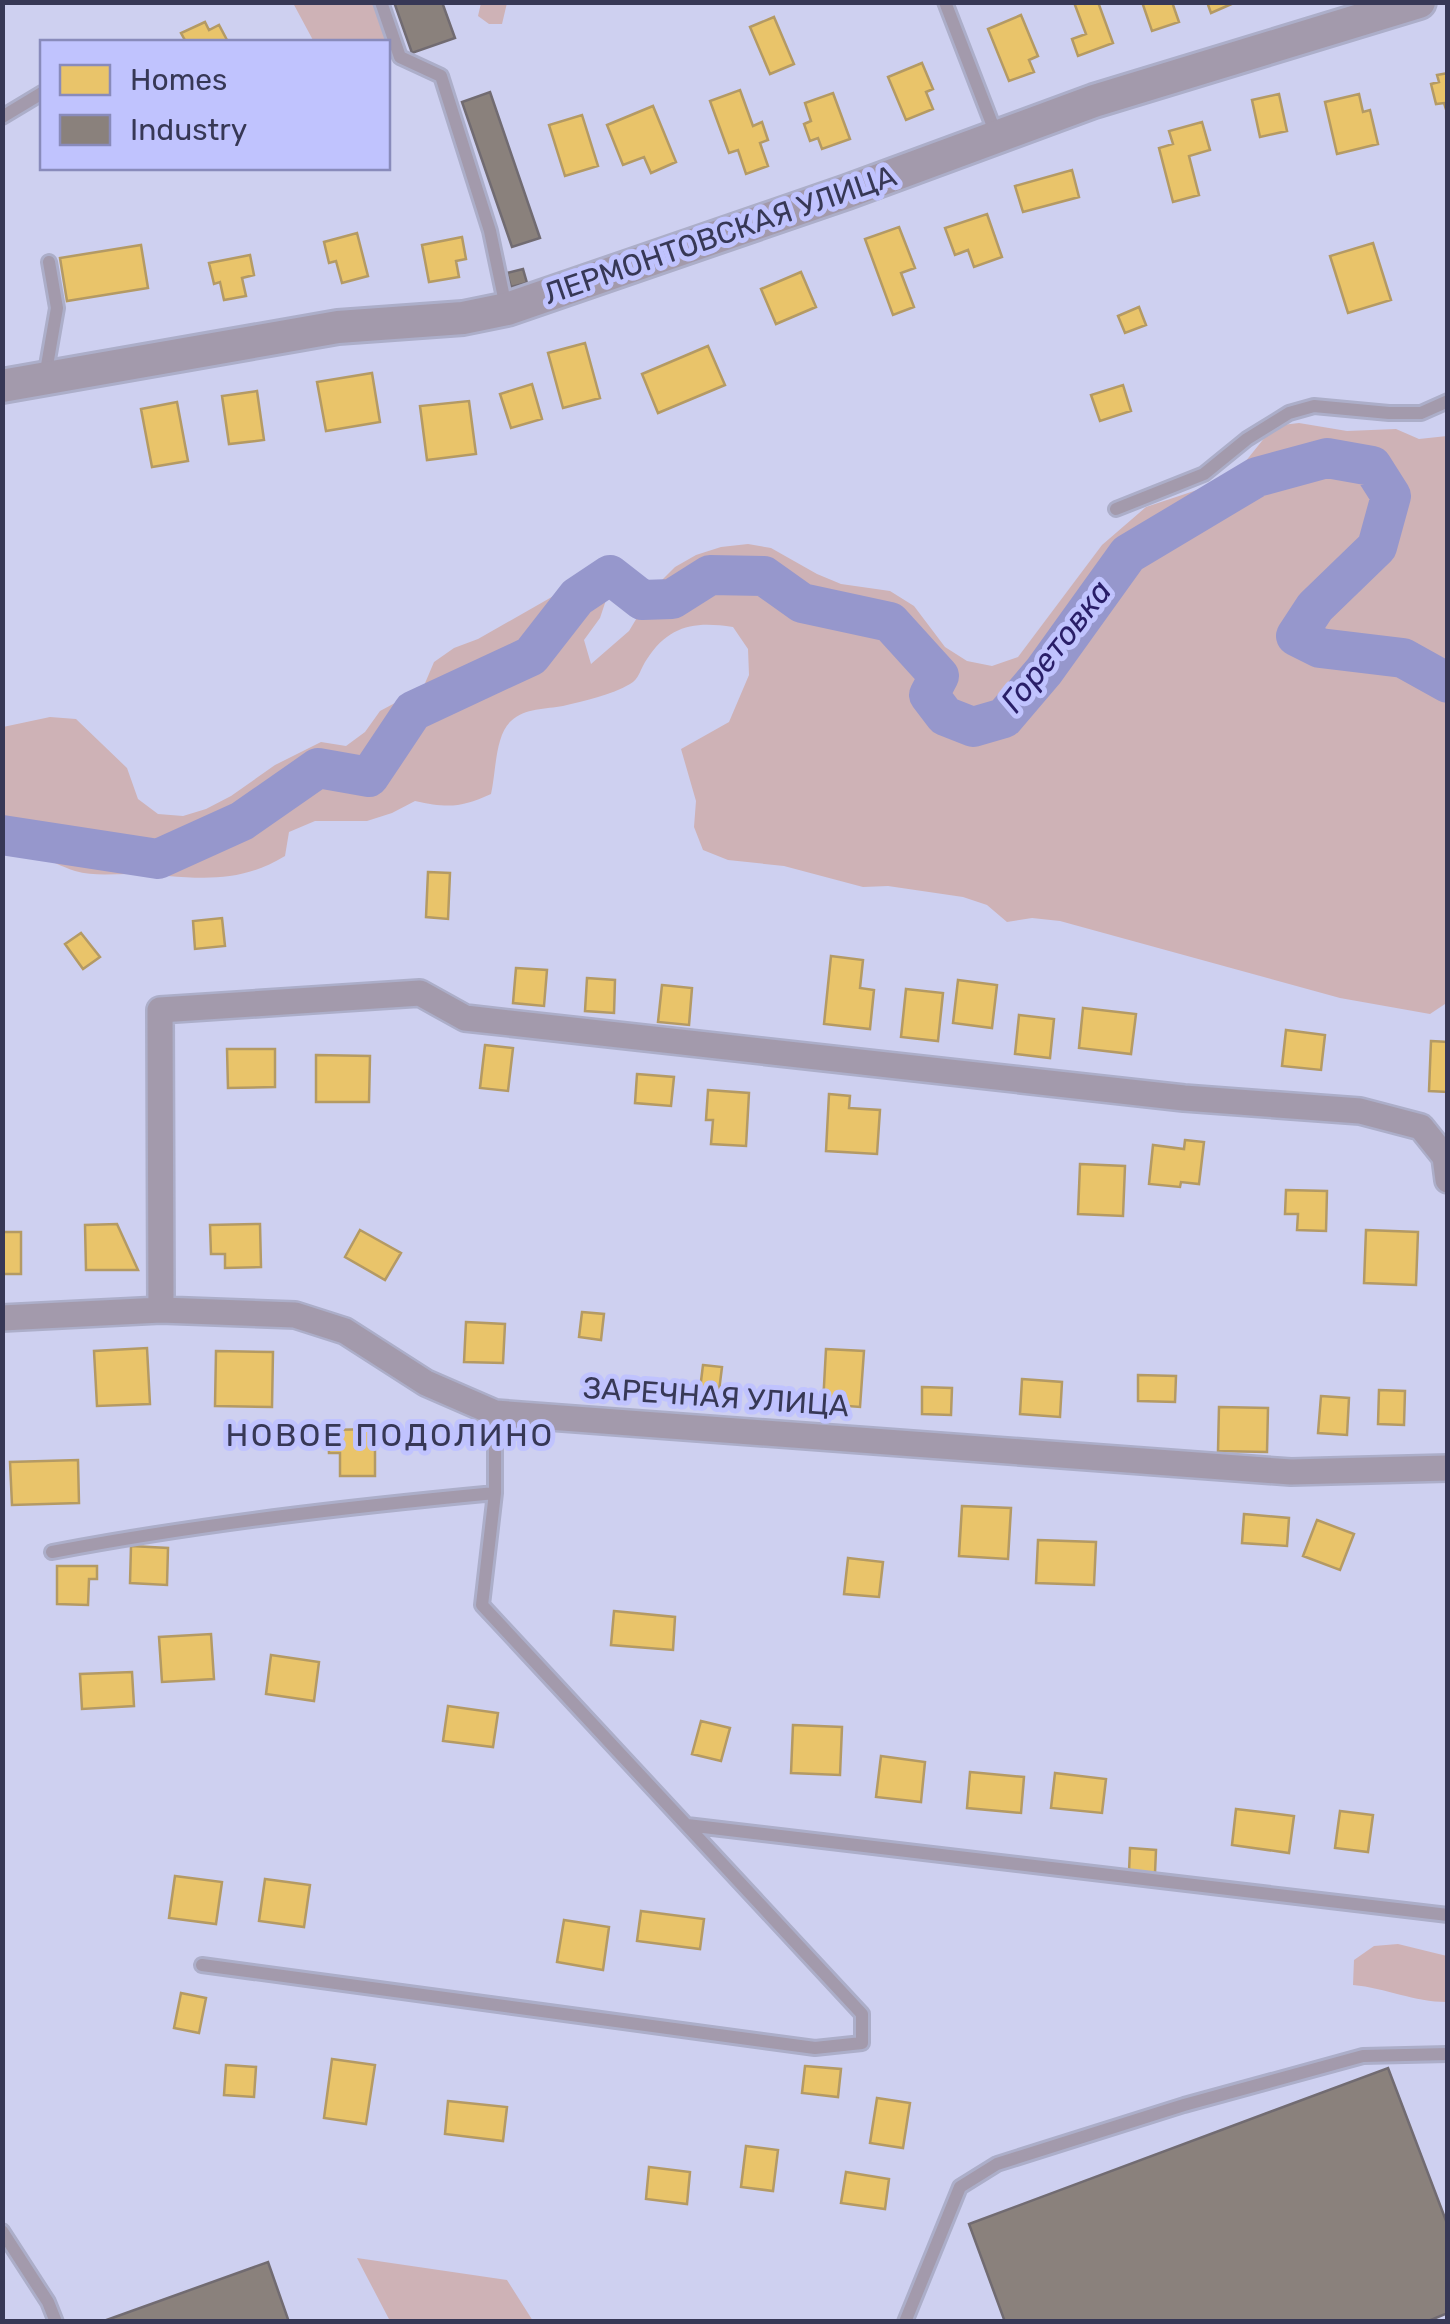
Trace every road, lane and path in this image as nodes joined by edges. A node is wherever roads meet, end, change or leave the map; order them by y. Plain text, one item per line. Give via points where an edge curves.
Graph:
1 (381, 2) edge
2 (945, 2) edge
3 (1419, 2) edge
4 (40, 94) edge
5 (2, 117) edge
6 (996, 137) junction
7 (49, 262) dead end
8 (506, 309) junction
9 (45, 377) junction
10 (2, 386) edge
11 (1448, 402) edge
12 (1116, 509) dead end
13 (1448, 1180) edge
14 (161, 1310) junction
15 (2, 1318) edge
16 (495, 1413) junction
17 (1448, 1468) edge
18 (495, 1493) junction
19 (52, 1552) dead end
20 (687, 1826) junction
21 (1448, 1915) edge
22 (202, 1965) dead end
23 (1448, 2054) edge
24 (2, 2231) edge
25 (56, 2322) edge
26 (905, 2322) edge

1 - 8 lane via 400,57 441,76 490,232
2 - 6 lane
3 - 6 street, ЛЕРМОНТОВСКАЯ УЛИЦА
4 - 5 lane
6 - 8 street, ЛЕРМОНТОВСКАЯ УЛИЦА
7 - 9 lane via 57,308
8 - 9 street, ЛЕРМОНТОВСКАЯ УЛИЦА via 338,327
9 - 10 street, ЛЕРМОНТОВСКАЯ УЛИЦА
11 - 12 lane via 1420,413 1314,406 1289,413 1204,474
13 - 14 street via 1445,1157 1421,1127 1360,1111 1184,1098 465,1018 420,993 160,1010
14 - 15 street, ЗАРЕЧНАЯ УЛИЦА
14 - 16 street, ЗАРЕЧНАЯ УЛИЦА via 295,1315 345,1331 426,1383
16 - 17 street, ЗАРЕЧНАЯ УЛИЦА via 1290,1472
16 - 18 lane
18 - 19 lane via 329,1510
18 - 20 lane via 482,1605
20 - 21 lane
20 - 22 lane via 862,2014 862,2043 815,2048
23 - 26 lane via 1363,2056 997,2164 960,2188
24 - 25 lane

